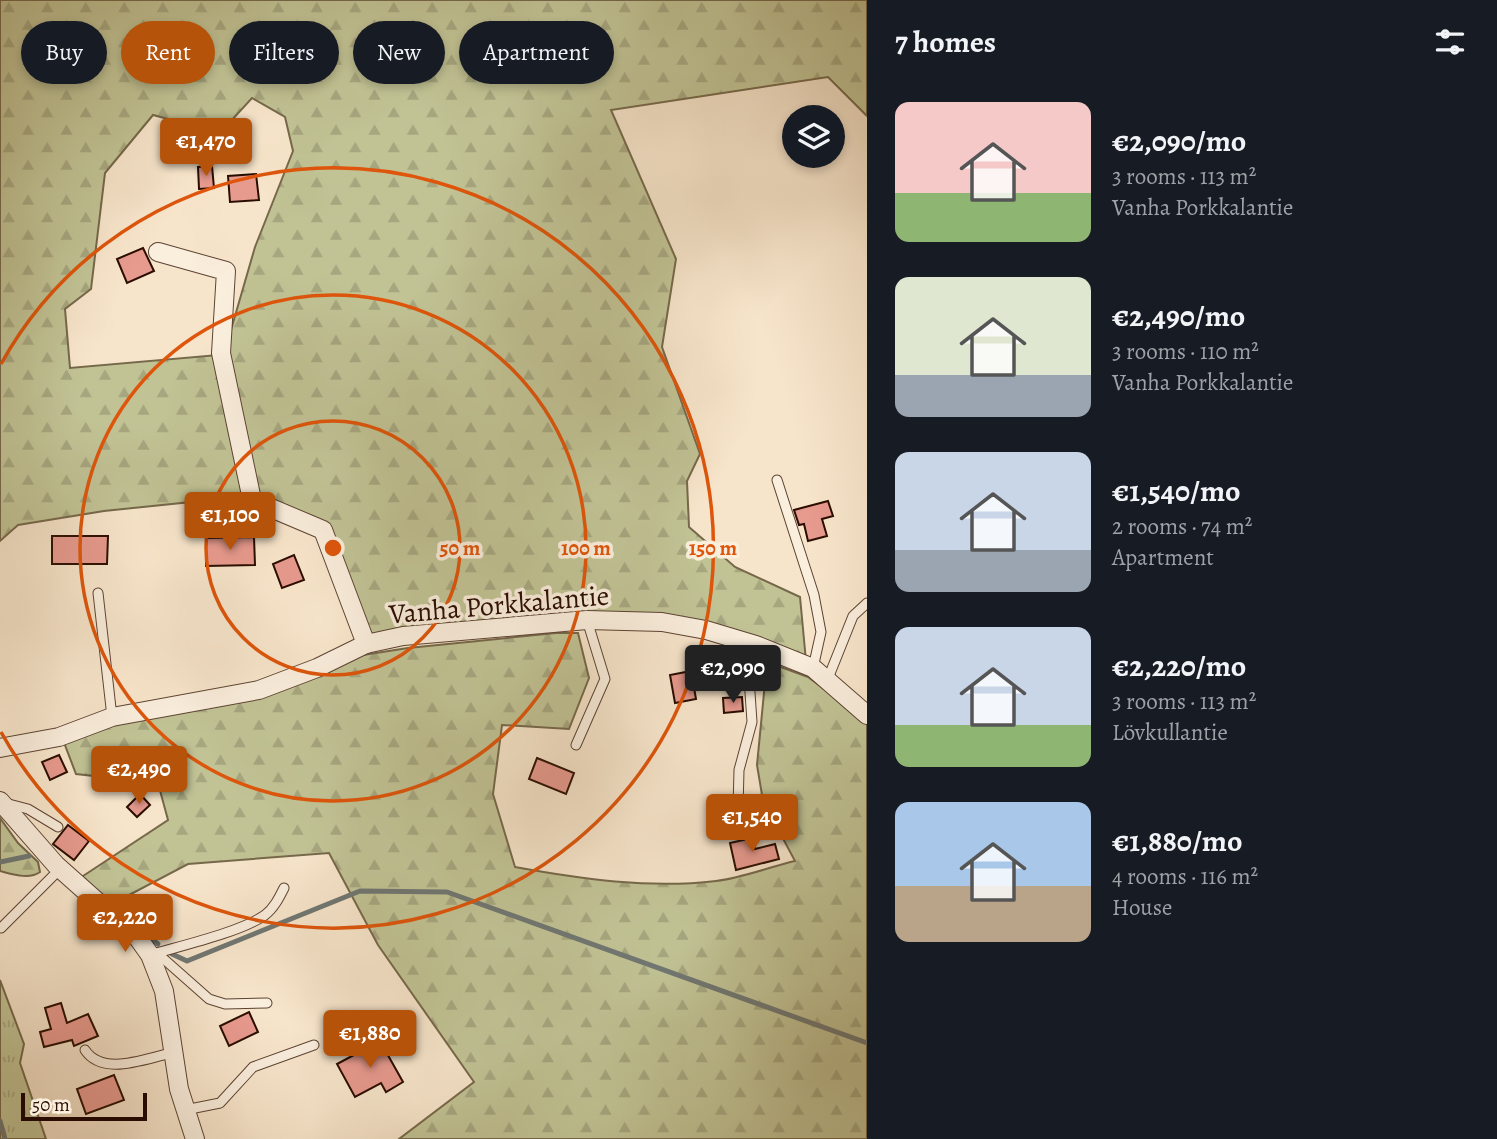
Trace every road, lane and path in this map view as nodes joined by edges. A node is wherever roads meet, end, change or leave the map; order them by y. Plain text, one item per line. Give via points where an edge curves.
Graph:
1 (158, 252) dead end
2 (777, 480) dead end
3 (98, 593) dead end
4 (867, 603) edge
5 (587, 620) junction
6 (366, 644) junction
7 (756, 645) junction
8 (813, 668) junction
9 (827, 681) junction
10 (867, 715) edge
11 (113, 717) junction
12 (576, 745) dead end
13 (0, 748) edge
14 (0, 801) edge
15 (738, 809) dead end
16 (58, 827) dead end
17 (60, 869) junction
18 (284, 888) dead end
19 (1, 928) edge
20 (154, 954) junction
21 (267, 1003) dead end
22 (314, 1045) dead end
23 (85, 1051) dead end
24 (172, 1053) junction
25 (186, 1110) junction
26 (195, 1139) edge

1 - 6 street via 226,271 221,354 253,500 323,530
2 - 8 lane via 814,595 821,632
3 - 11 lane
4 - 9 lane via 853,616
5 - 6 street, Vanha Porkkalantie via 402,636
5 - 7 street, Vanha Porkkalantie via 662,622
5 - 12 lane via 605,679
6 - 11 street, Vanha Porkkalantie via 259,691
7 - 8 street, Vanha Porkkalantie
7 - 15 lane via 749,678 752,722 739,770
8 - 9 street, Vanha Porkkalantie
9 - 10 street, Vanha Porkkalantie
11 - 13 street, Vanha Porkkalantie via 59,737
14 - 16 lane via 28,809
14 - 17 street
17 - 19 lane
17 - 20 street
18 - 20 lane via 265,915
20 - 21 lane via 209,999 225,1004
20 - 24 street
22 - 25 lane via 253,1067 220,1103
23 - 24 lane via 90,1059 109,1066
24 - 25 street
25 - 26 street

